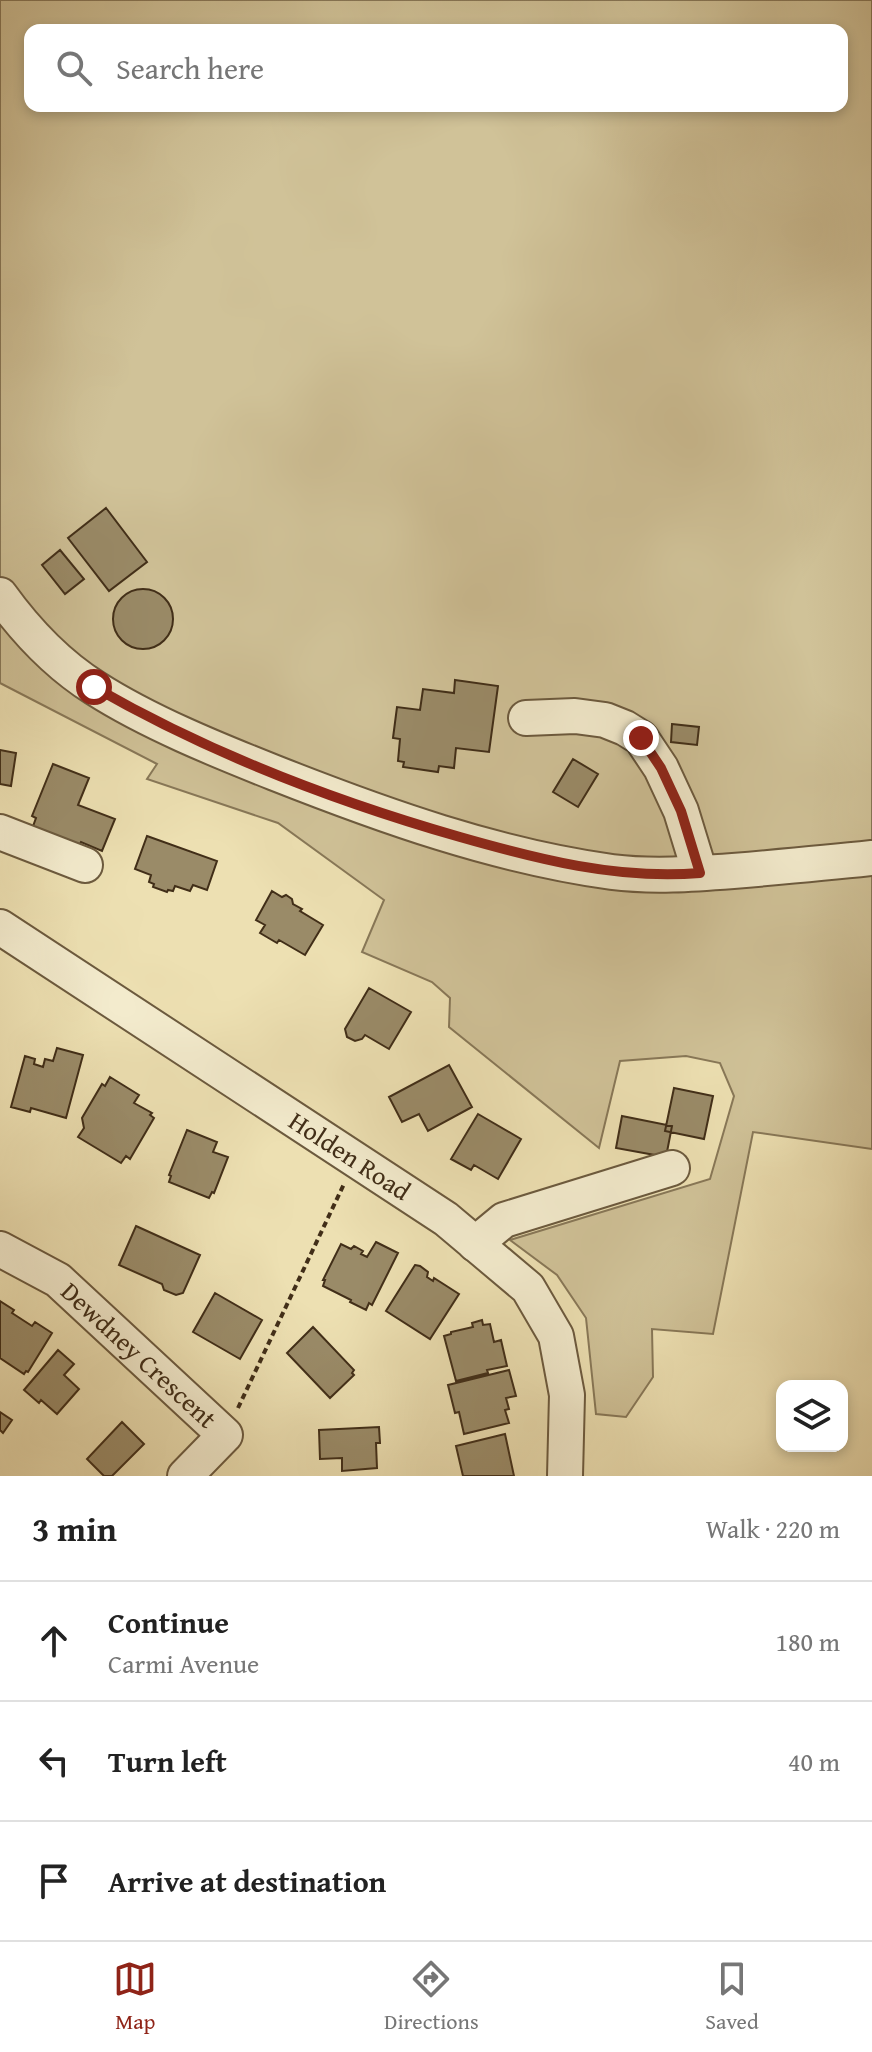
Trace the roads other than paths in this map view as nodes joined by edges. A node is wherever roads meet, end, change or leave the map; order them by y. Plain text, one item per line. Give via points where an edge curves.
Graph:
1 (0, 595) edge
2 (526, 718) dead end
3 (0, 832) edge
4 (872, 858) edge
5 (85, 865) dead end
6 (700, 873) junction
7 (0, 927) edge
8 (672, 1168) dead end
9 (475, 1244) junction
10 (0, 1249) edge
11 (185, 1476) edge
12 (565, 1476) edge

1 - 6 street via 33,635 94,687 196,739 303,784 417,825 555,861 613,872
2 - 6 street via 605,720 641,738 681,811
3 - 5 street
4 - 6 street
7 - 9 street, Holden Road via 446,1219
8 - 9 street via 504,1220
9 - 12 street, Holden Road via 528,1288 556,1336 567,1395
10 - 11 street, Dewdney Crescent via 58,1280 225,1435

